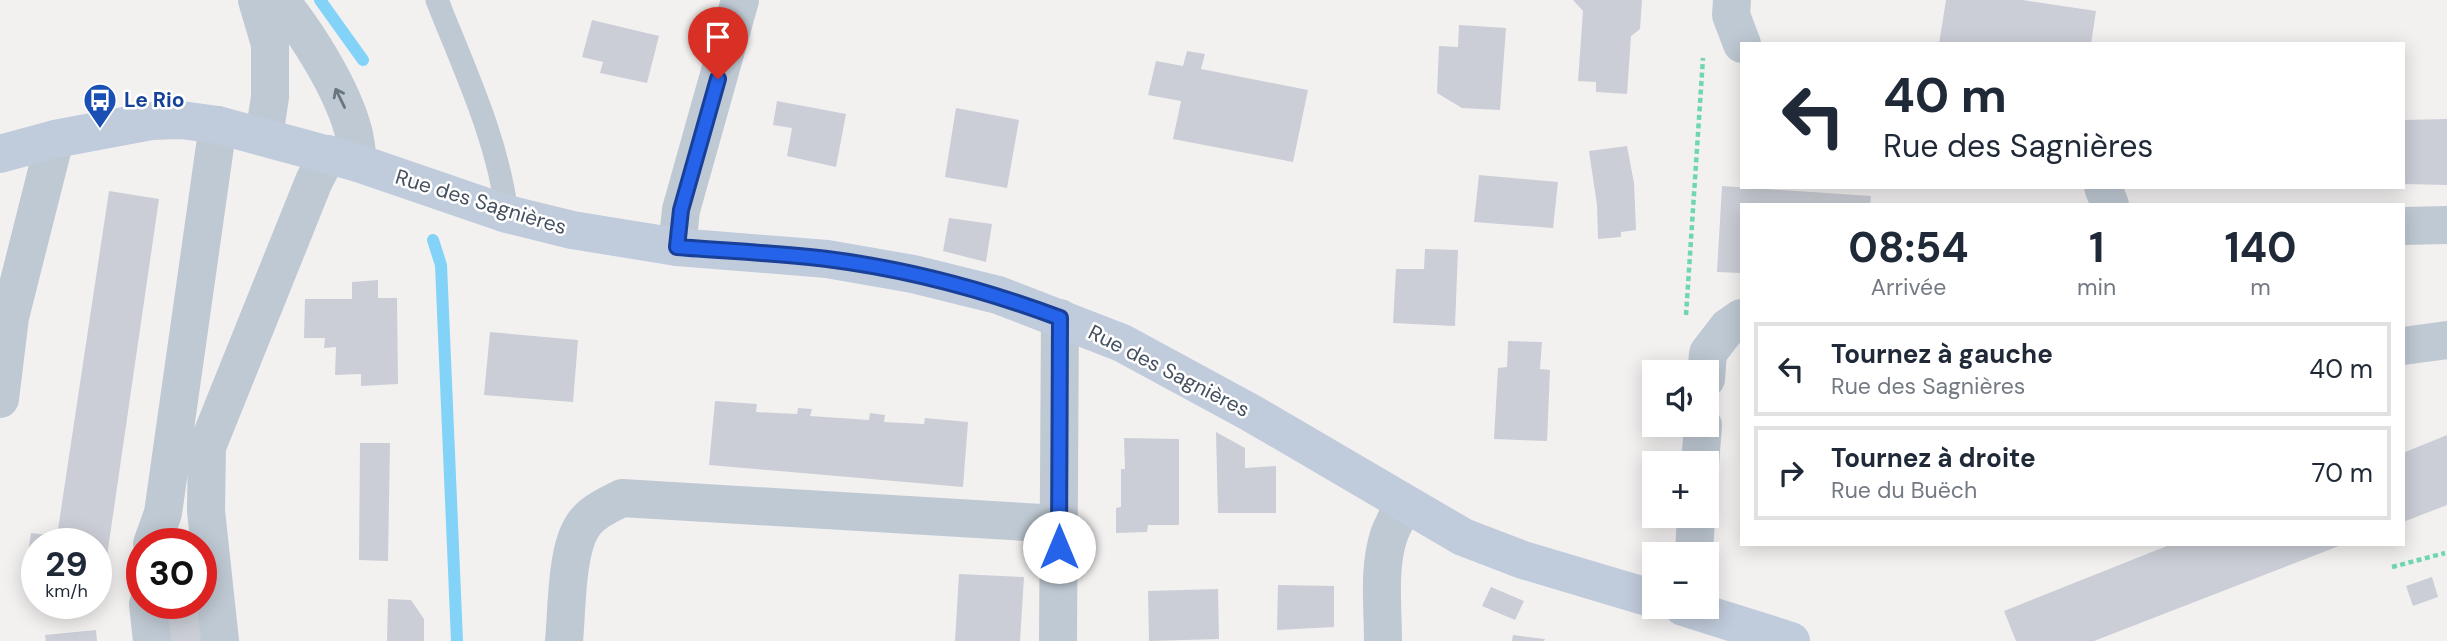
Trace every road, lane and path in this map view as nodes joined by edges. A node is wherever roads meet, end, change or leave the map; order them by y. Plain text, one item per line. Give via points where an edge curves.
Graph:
1 (257, 0) edge
2 (280, 0) edge
3 (437, 0) edge
4 (740, 0) edge
5 (1732, 0) edge
6 (1741, 42) edge
7 (1704, 45) dead end
8 (218, 125) junction
9 (264, 136) junction
10 (55, 139) junction
11 (0, 154) edge
12 (343, 159) junction
13 (507, 214) junction
14 (2447, 225) edge
15 (2405, 226) edge
16 (677, 247) junction
17 (1691, 259) dead end
18 (1060, 318) junction
19 (1740, 319) edge
20 (2447, 340) edge
21 (2405, 346) edge
22 (1708, 360) edge
23 (0, 399) edge
24 (1404, 504) junction
25 (1059, 524) junction
26 (158, 528) edge
27 (2445, 552) dead end
28 (2392, 567) dead end
29 (1642, 595) edge
30 (1719, 618) edge
31 (150, 619) edge
32 (152, 641) edge
33 (220, 641) edge
34 (564, 641) edge
35 (1058, 641) edge
36 (1383, 641) edge
37 (1791, 641) edge

1 - 9 street via 270,44
12 -> 2 street via 354,131 343,102
3 - 13 lane via 491,140
4 - 16 street via 681,210
5 - 6 street via 1731,15
7 - 17 path
8 - 9 main road, Rue des Sagnières
8 - 10 main road, Rue des Sagnières via 151,121
8 - 26 street
9 - 12 main road, Rue des Sagnières
10 - 11 main road, Rue des Sagnières
10 - 23 street via 10,317
12 - 13 main road, Rue des Sagnières
12 - 33 street via 314,181 207,447 206,511
13 - 16 main road, Rue des Sagnières
14 - 15 street
16 - 18 main road, Rue des Sagnières via 827,259 913,274 998,295
18 - 24 main road, Rue des Sagnières via 1122,343
18 - 25 street
19 - 22 street via 1728,327
20 - 21 street
24 - 29 main road, Rue des Sagnières via 1463,537
24 - 36 street via 1386,549
25 - 34 street via 622,498 602,508 582,527 572,556
25 - 35 street
27 - 28 path
30 - 37 main road
31 - 32 street

